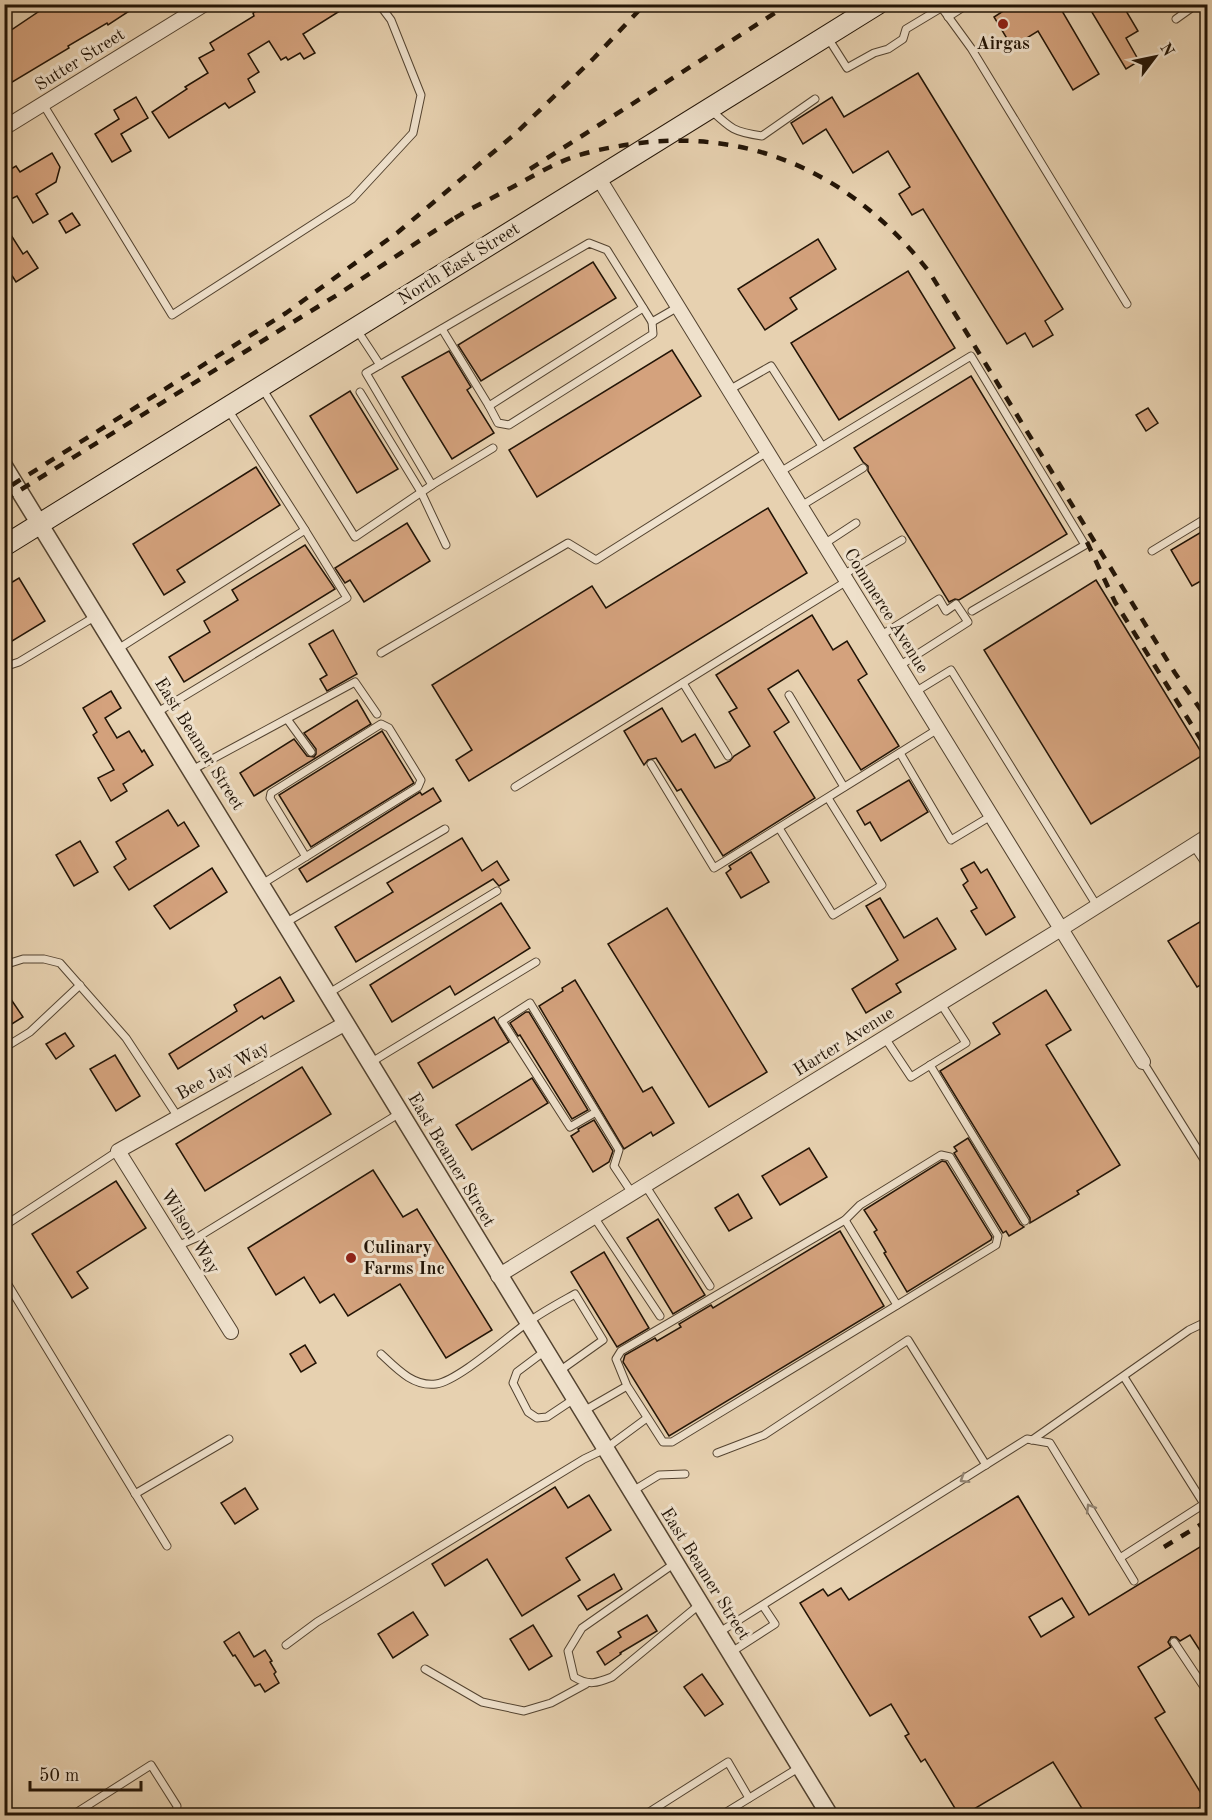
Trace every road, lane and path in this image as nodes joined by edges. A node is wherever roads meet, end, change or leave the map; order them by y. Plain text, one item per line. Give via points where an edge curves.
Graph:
1 (205, 4) edge
2 (379, 4) edge
3 (878, 4) edge
4 (968, 4) edge
5 (1197, 4) edge
6 (940, 6) edge
7 (948, 17) junction
8 (1176, 19) dead end
9 (827, 36) junction
10 (815, 99) dead end
11 (43, 104) junction
12 (709, 108) junction
13 (4, 128) edge
14 (598, 177) junction
15 (1127, 304) dead end
16 (678, 307) junction
17 (643, 308) junction
18 (652, 322) junction
19 (355, 328) junction
20 (442, 329) junction
21 (380, 365) junction
22 (261, 386) junction
23 (729, 390) junction
24 (360, 392) dead end
25 (489, 406) junction
26 (226, 408) junction
27 (822, 447) junction
28 (493, 448) dead end
29 (767, 452) junction
30 (4, 466) edge
31 (863, 468) dead end
32 (780, 472) junction
33 (432, 485) junction
34 (421, 492) junction
35 (801, 506) junction
36 (1208, 517) edge
37 (40, 523) junction
38 (856, 523) dead end
39 (305, 530) junction
40 (902, 540) dead end
41 (824, 544) junction
42 (446, 545) dead end
43 (4, 546) edge
44 (1152, 551) dead end
45 (845, 578) junction
46 (972, 611) dead end
47 (97, 615) junction
48 (880, 636) junction
49 (118, 649) junction
50 (381, 653) dead end
51 (899, 666) junction
52 (4, 667) edge
53 (683, 683) junction
54 (915, 692) junction
55 (789, 695) dead end
56 (156, 713) junction
57 (377, 714) dead end
58 (287, 719) junction
59 (938, 729) junction
60 (310, 752) dead end
61 (900, 753) junction
62 (728, 756) dead end
63 (651, 764) dead end
64 (192, 770) junction
65 (515, 787) dead end
66 (844, 787) junction
67 (828, 798) junction
68 (991, 816) junction
69 (779, 828) junction
70 (445, 829) dead end
71 (1208, 836) edge
72 (1193, 845) junction
73 (306, 857) junction
74 (1208, 867) edge
75 (262, 884) junction
76 (497, 891) dead end
77 (1097, 906) junction
78 (285, 922) junction
79 (1061, 929) junction
80 (536, 962) dead end
81 (4, 965) edge
82 (80, 986) junction
83 (329, 993) junction
84 (940, 1004) junction
85 (346, 1023) junction
86 (885, 1038) junction
87 (4, 1048) edge
88 (1143, 1062) joint
89 (370, 1063) junction
90 (930, 1065) junction
91 (596, 1112) junction
92 (400, 1113) junction
93 (178, 1117) junction
94 (118, 1151) junction
95 (1208, 1166) edge
96 (645, 1185) junction
97 (632, 1193) junction
98 (594, 1216) junction
99 (845, 1220) junction
100 (1025, 1221) dead end
101 (4, 1226) edge
102 (177, 1246) junction
103 (498, 1275) junction
104 (4, 1278) edge
105 (710, 1286) dead end
106 (897, 1305) junction
107 (660, 1316) dead end
108 (1208, 1322) edge
109 (528, 1323) junction
110 (231, 1332) dead end
111 (545, 1351) junction
112 (381, 1354) dead end
113 (558, 1372) junction
114 (1124, 1377) junction
115 (627, 1386) junction
116 (578, 1406) junction
117 (647, 1418) junction
118 (229, 1439) dead end
119 (1032, 1440) junction
120 (605, 1449) junction
121 (717, 1453) dead end
122 (986, 1465) junction
123 (685, 1474) dead end
124 (631, 1492) junction
125 (135, 1494) junction
126 (167, 1546) dead end
127 (1120, 1558) junction
128 (675, 1563) junction
129 (1134, 1581) dead end
130 (700, 1604) junction
131 (764, 1606) junction
132 (718, 1633) junction
133 (1174, 1642) dead end
134 (286, 1645) dead end
135 (730, 1653) junction
136 (425, 1669) dead end
137 (586, 1684) junction
138 (1208, 1693) edge
139 (800, 1767) junction
140 (749, 1798) junction
141 (71, 1815) edge
142 (176, 1815) edge
143 (643, 1815) edge
144 (720, 1815) edge
145 (830, 1815) edge

1 - 11 street, Sutter Street
2 - 11 lane via 391,20 421,95 413,134 352,199 172,315
3 - 9 main road, North East Street
4 - 7 lane
5 - 8 lane
6 - 7 lane
6 - 9 lane via 906,28 903,39 888,50 846,68
7 - 15 lane via 971,48
9 - 12 main road, North East Street
10 - 12 lane via 762,136 739,133
11 - 13 street, Sutter Street
12 - 14 main road, North East Street
14 - 16 street, Commerce Avenue
14 - 19 main road, North East Street
16 - 18 lane
16 - 23 street, Commerce Avenue
17 - 18 lane
17 - 20 lane via 607,250 589,243
17 - 25 lane
18 - 25 lane via 653,334 509,425 498,423
19 - 21 lane
19 - 22 main road, North East Street
20 - 21 lane
20 - 25 lane
21 - 33 lane via 366,373
22 - 26 main road, North East Street
22 - 34 lane via 354,537
23 - 27 lane via 771,366
23 - 29 street, Commerce Avenue
24 - 34 lane
26 - 37 main road, North East Street
26 - 39 lane
27 - 32 lane
27 - 46 lane via 971,356 1085,545
28 - 33 lane
29 - 32 street, Commerce Avenue
29 - 50 lane via 596,560 568,543
30 - 37 street, East Beamer Street
31 - 35 lane
32 - 35 street, Commerce Avenue
33 - 34 lane
34 - 42 lane
35 - 41 street, Commerce Avenue
36 - 44 lane
37 - 43 main road, North East Street
37 - 47 street, East Beamer Street
38 - 41 lane
39 - 49 lane
39 - 56 lane via 347,598
40 - 45 lane
41 - 45 street, Commerce Avenue
45 - 48 street, Commerce Avenue
45 - 53 lane
47 - 49 street, East Beamer Street
47 - 52 lane
48 - 51 street, Commerce Avenue
48 - 51 lane via 939,599 946,611 956,604 968,622
49 - 56 street, East Beamer Street
51 - 54 street, Commerce Avenue
53 - 62 lane
53 - 65 lane
54 - 59 street, Commerce Avenue
54 - 77 lane via 951,670
55 - 66 lane
56 - 64 street, East Beamer Street
57 - 58 lane via 355,682
58 - 60 lane
58 - 64 lane
59 - 61 lane
59 - 68 street, Commerce Avenue
61 - 66 lane
61 - 68 lane via 951,840
63 - 69 lane via 714,868
64 - 75 street, East Beamer Street
66 - 67 lane
67 - 69 lane
67 - 69 lane via 882,885 834,915
68 - 79 street, Commerce Avenue
70 - 78 lane
71 - 72 street, Harter Avenue
72 - 74 lane
72 - 77 street, Harter Avenue
73 - 73 lane via 418,787 421,780 388,728 381,724 271,793 270,798
73 - 75 lane
75 - 78 street, East Beamer Street
76 - 83 lane
77 - 79 street, Harter Avenue
78 - 83 street, East Beamer Street
79 - 84 street, Harter Avenue
79 - 88 street, Commerce Avenue
80 - 89 lane
81 - 82 lane via 23,959 60,963
82 - 87 lane via 30,1032
82 - 93 lane via 126,1038
83 - 85 street, East Beamer Street
84 - 86 street, Harter Avenue
84 - 90 lane via 966,1043
85 - 89 street, East Beamer Street
85 - 93 street, Bee Jay Way
86 - 90 lane via 911,1077
86 - 96 street, Harter Avenue
88 - 95 lane
89 - 92 street, East Beamer Street
90 - 100 lane
91 - 91 lane via 530,1004 502,1020 570,1127
91 - 97 lane via 619,1150 615,1166
92 - 102 lane via 198,1237
92 - 103 street, East Beamer Street
93 - 94 street, Bee Jay Way
94 - 101 lane
94 - 102 street, Wilson Way
96 - 97 street, Harter Avenue
96 - 105 lane
97 - 98 street, Harter Avenue
98 - 103 street, Harter Avenue
98 - 107 lane
99 - 106 lane
99 - 106 lane via 860,1205 941,1155 950,1157 999,1236 996,1245
99 - 115 lane via 621,1352 616,1359
102 - 110 street, Wilson Way
103 - 109 street, East Beamer Street
104 - 125 lane
106 - 117 lane via 672,1442 663,1442
108 - 114 lane via 1189,1330
109 - 111 street, East Beamer Street
109 - 112 lane via 436,1384 406,1376
109 - 113 lane via 575,1294 603,1340
111 - 113 street, East Beamer Street
111 - 116 lane via 517,1372 513,1383 528,1412 537,1418
113 - 116 street, East Beamer Street
114 - 119 lane
114 - 127 lane via 1204,1504
115 - 116 lane
115 - 117 lane
116 - 120 street, East Beamer Street
117 - 120 lane
118 - 125 lane
119 - 122 lane via 1027,1439
127 -> 119 lane via 1050,1443
120 - 124 street, East Beamer Street
120 - 134 lane via 317,1622
121 - 122 lane via 764,1435 908,1340
122 -> 131 lane
123 - 124 lane via 659,1475
124 - 128 street, East Beamer Street
125 - 126 lane
127 - 129 lane
128 - 130 street, East Beamer Street
128 - 137 lane via 582,1628 568,1651 574,1677
130 - 132 street, East Beamer Street
130 - 137 lane via 612,1677
131 - 132 lane
131 - 135 lane via 775,1624
132 - 135 street, East Beamer Street
133 - 138 lane
135 - 139 street, East Beamer Street
136 - 137 lane via 482,1702 524,1711 551,1703
139 - 140 lane
139 - 145 street, East Beamer Street
140 - 143 lane via 729,1762
140 - 144 lane
141 - 142 lane via 151,1765 177,1806

